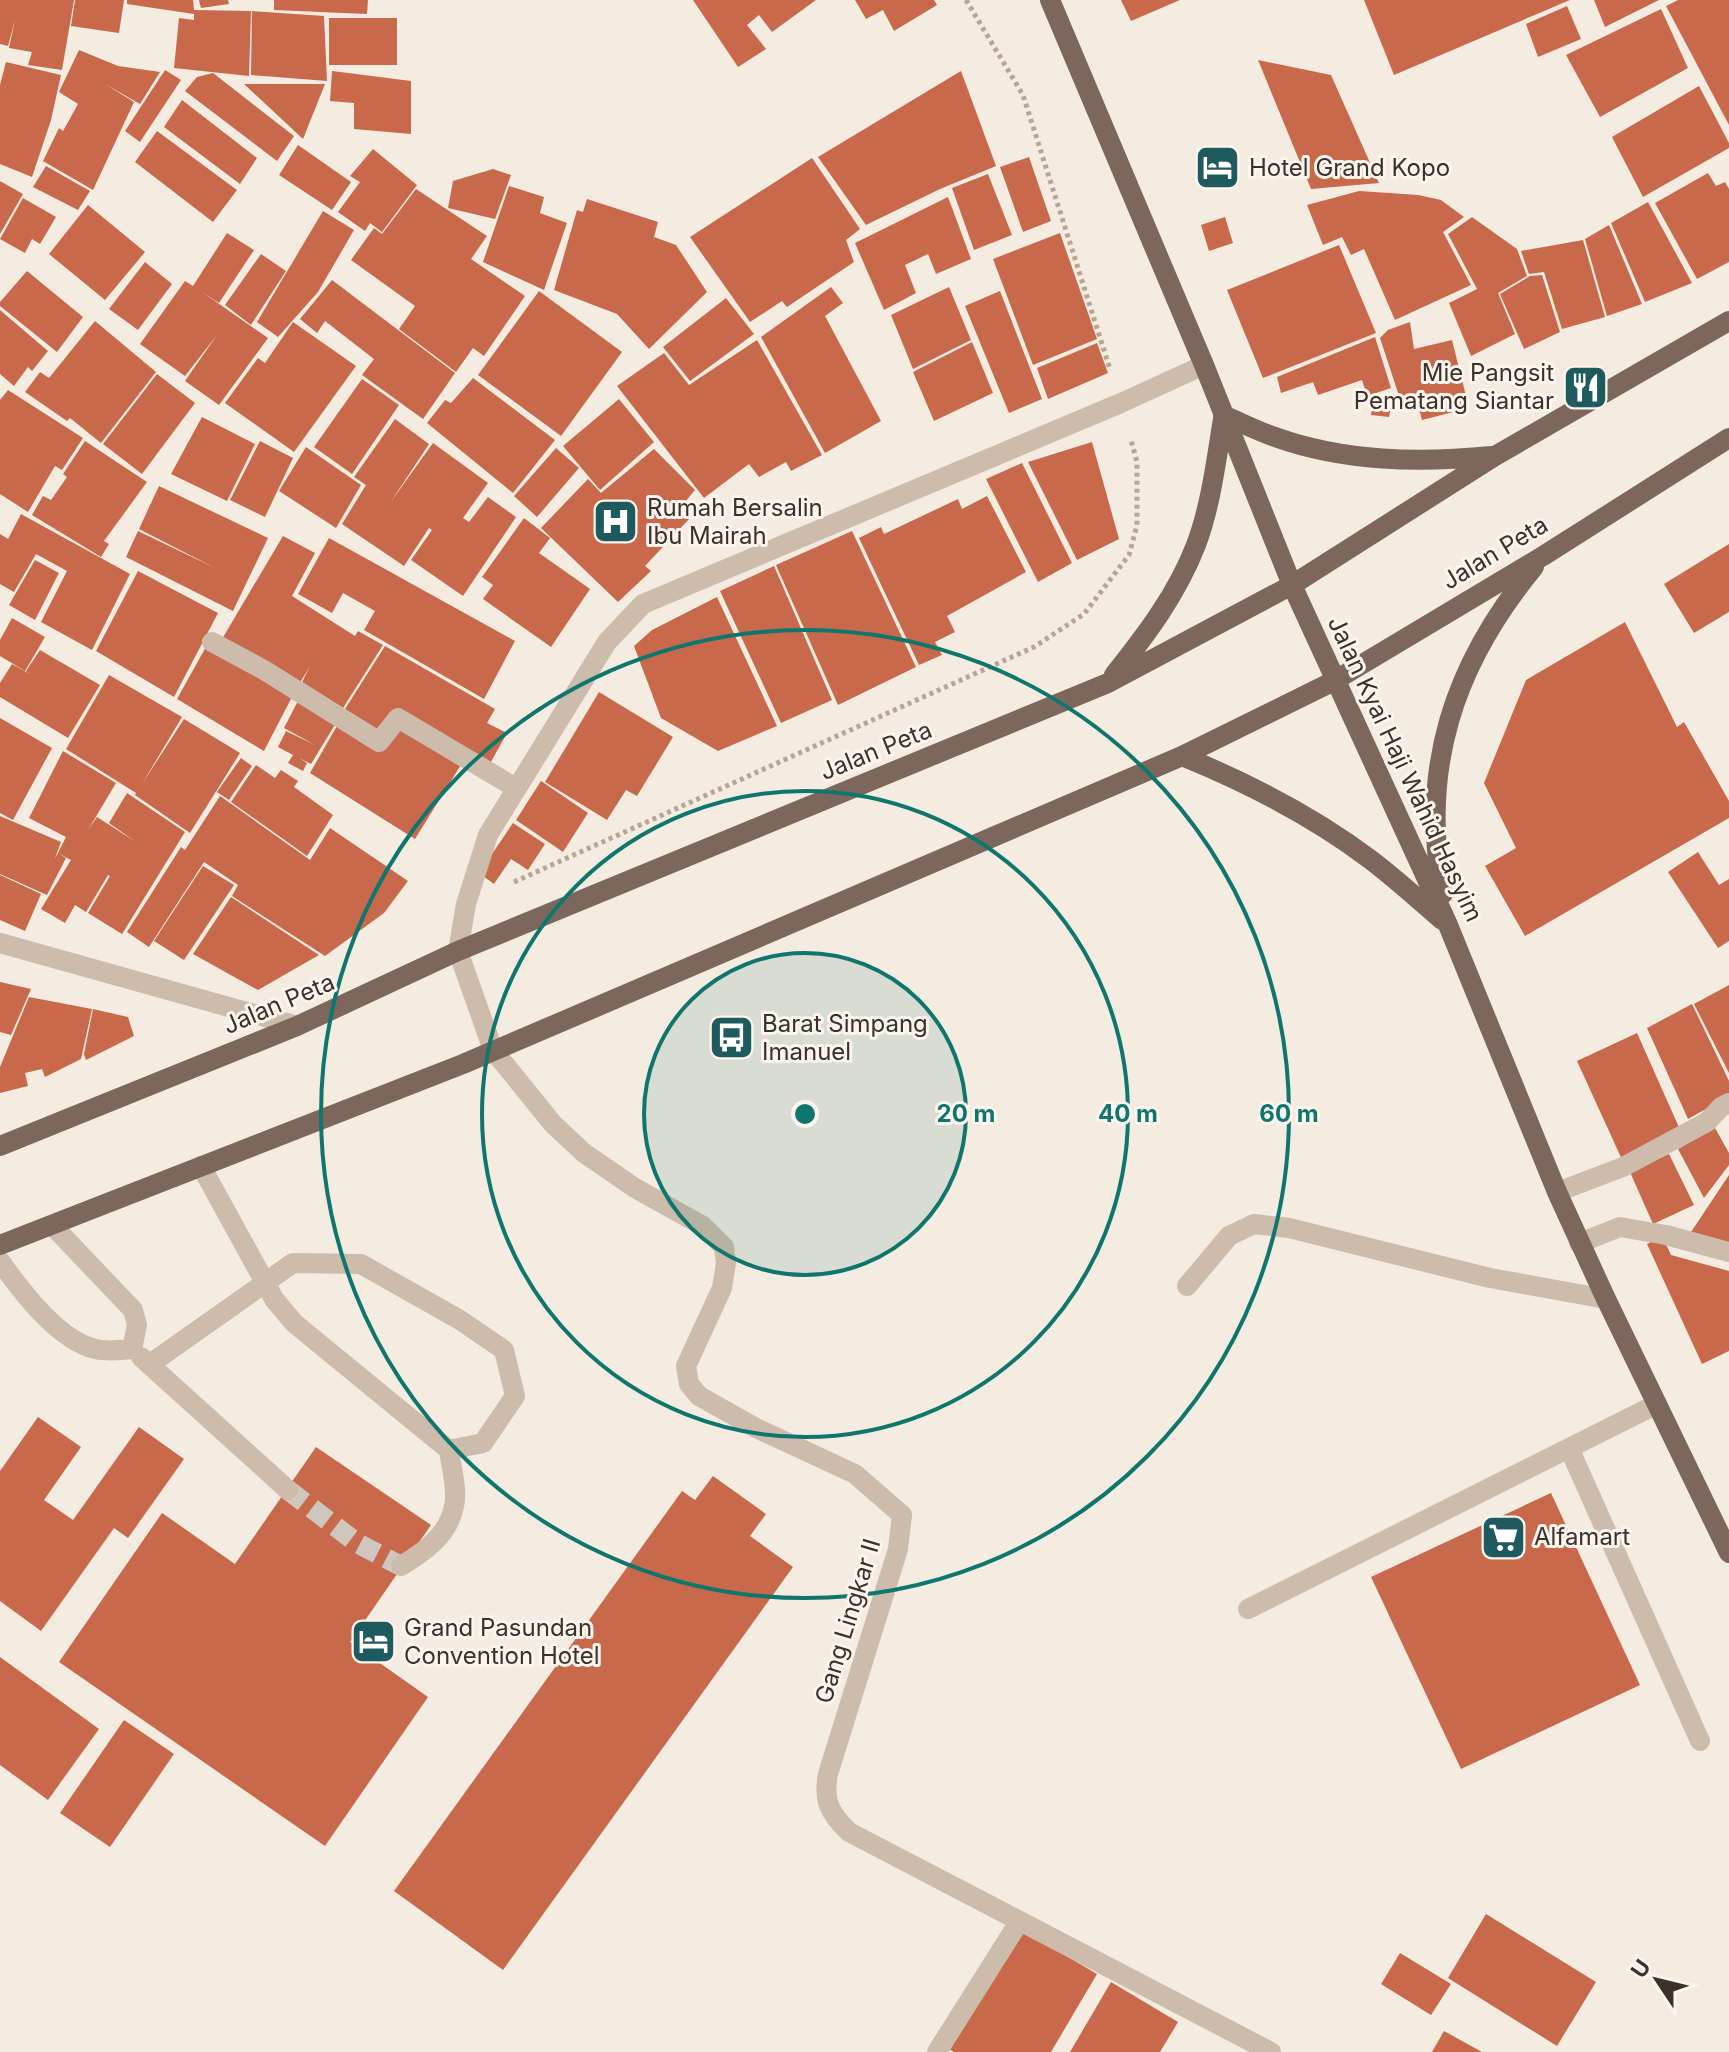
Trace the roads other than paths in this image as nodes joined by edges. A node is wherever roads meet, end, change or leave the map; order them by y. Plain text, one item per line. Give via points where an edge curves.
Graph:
1 (1050, 0) edge
2 (1729, 321) edge
3 (1204, 365) junction
4 (1223, 415) junction
5 (1729, 438) edge
6 (1495, 456) junction
7 (1543, 556) junction
8 (1292, 585) junction
9 (212, 642) dead end
10 (1334, 681) junction
11 (1108, 683) junction
12 (1182, 756) junction
13 (516, 788) junction
14 (1448, 925) junction
15 (0, 943) edge
16 (458, 951) junction
17 (297, 1026) junction
18 (493, 1050) junction
19 (1729, 1103) edge
20 (0, 1146) edge
21 (201, 1166) junction
22 (1557, 1192) junction
23 (53, 1226) junction
24 (1579, 1243) junction
25 (0, 1245) edge
26 (1729, 1252) edge
27 (0, 1261) edge
28 (265, 1281) junction
29 (1187, 1286) dead end
30 (1606, 1299) junction
31 (132, 1349) junction
32 (150, 1364) junction
33 (1657, 1404) junction
34 (1569, 1448) junction
35 (449, 1450) junction
36 (288, 1490) tunnel mouth
37 (1729, 1553) edge
38 (401, 1566) dead end
39 (1248, 1609) dead end
40 (1700, 1741) dead end
41 (1019, 1922) junction
42 (1267, 2051) edge
43 (937, 2052) edge

1 - 3 main road, Jalan Kyai Haji Wahid Hasyim
2 - 6 main road, Jalan Peta
3 - 4 main road, Jalan Kyai Haji Wahid Hasyim
3 - 13 street via 643,604 607,642
4 - 6 main road via 1332,453 1385,460
4 - 8 main road, Jalan Kyai Haji Wahid Hasyim
4 - 11 main road via 1213,484 1196,546 1158,619
5 - 7 main road, Jalan Peta
6 - 8 main road, Jalan Peta
7 - 10 main road, Jalan Peta
7 - 14 main road via 1504,603 1473,656 1451,712 1437,783 1435,855
8 - 10 main road, Jalan Kyai Haji Wahid Hasyim
8 - 11 main road, Jalan Peta
9 - 13 street via 379,742 398,718
10 - 12 main road, Jalan Peta
10 - 14 main road, Jalan Kyai Haji Wahid Hasyim
11 - 16 main road, Jalan Peta
12 - 14 main road via 1286,804 1370,859
12 - 18 main road, Jalan Peta
13 - 16 street via 488,835 466,904
14 - 22 main road, Jalan Kyai Haji Wahid Hasyim
15 - 17 street
16 - 17 main road, Jalan Peta
16 - 18 street, Gang Lingkar II
17 - 20 main road, Jalan Peta
18 - 21 main road, Jalan Peta
18 - 41 street, Gang Lingkar II via 553,1124 584,1153 703,1226 724,1247 722,1288 686,1366 689,1384 699,1396 855,1474 902,1515 898,1549 828,1774 826,1804 849,1832
19 - 22 street via 1707,1122 1623,1167
21 - 23 main road, Jalan Peta
21 - 28 street
22 - 24 main road, Jalan Kyai Haji Wahid Hasyim
23 - 25 main road, Jalan Peta
23 - 31 street via 133,1310 137,1325
24 - 26 street via 1620,1227
24 - 30 main road, Jalan Kyai Haji Wahid Hasyim
27 - 31 street via 34,1305 72,1339 108,1351
28 - 32 street
28 - 35 street via 294,1323
28 - 35 street via 293,1263 361,1264 504,1350 515,1396 483,1443
29 - 30 street via 1229,1236 1254,1224
30 - 33 main road, Jalan Kyai Haji Wahid Hasyim
31 - 32 street
32 - 36 street
33 - 34 street
33 - 37 main road, Jalan Kyai Haji Wahid Hasyim
34 - 39 street
34 - 40 street
35 - 38 street via 455,1506 428,1549
41 - 42 street, Gang Lingkar II
41 - 43 street

